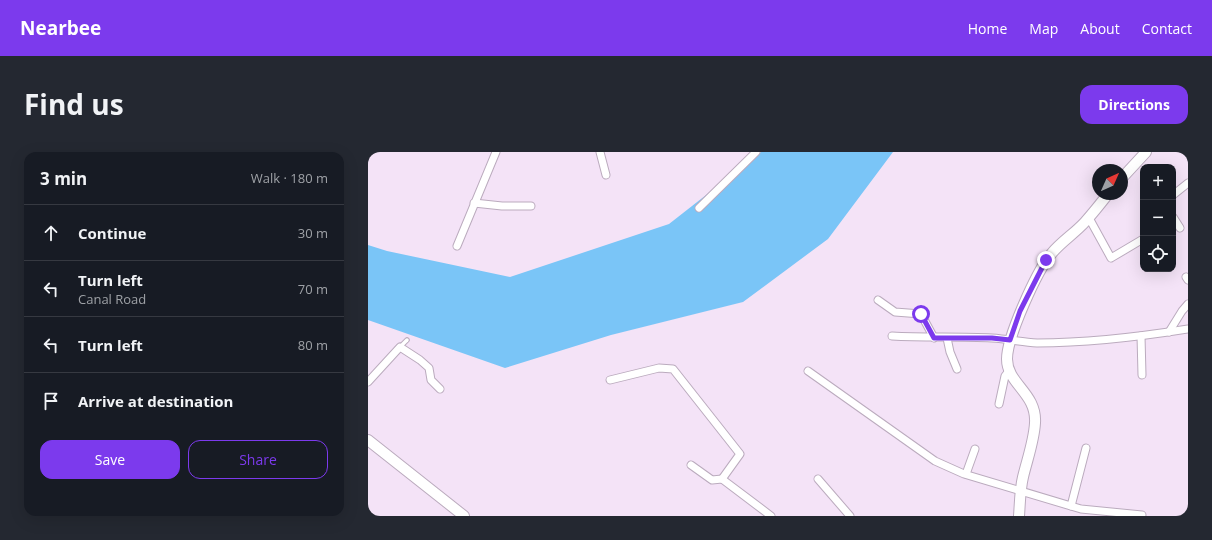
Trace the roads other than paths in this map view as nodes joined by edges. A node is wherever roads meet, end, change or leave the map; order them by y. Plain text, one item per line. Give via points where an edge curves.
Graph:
1 (496, 152) edge
2 (600, 152) edge
3 (756, 152) edge
4 (1146, 152) edge
5 (1128, 172) edge
6 (606, 175) dead end
7 (1188, 183) edge
8 (1176, 193) edge
9 (1103, 200) edge
10 (474, 203) junction
11 (531, 206) dead end
12 (699, 208) dead end
13 (1088, 218) junction
14 (1176, 222) edge
15 (1180, 228) dead end
16 (1140, 241) edge
17 (457, 246) dead end
18 (878, 300) dead end
19 (1188, 304) edge
20 (1188, 329) edge
21 (1169, 332) junction
22 (892, 336) dead end
23 (1141, 336) junction
24 (934, 338) junction
25 (947, 338) junction
26 (407, 340) dead end
27 (1010, 340) junction
28 (400, 347) junction
29 (957, 369) dead end
30 (808, 371) dead end
31 (1009, 371) junction
32 (1142, 375) dead end
33 (610, 380) dead end
34 (368, 382) edge
35 (440, 389) dead end
36 (999, 404) dead end
37 (368, 440) edge
38 (1086, 448) dead end
39 (975, 449) dead end
40 (691, 465) dead end
41 (966, 474) junction
42 (722, 479) junction
43 (818, 479) dead end
44 (1021, 490) junction
45 (1071, 506) junction
46 (1142, 515) edge
47 (464, 516) edge
48 (771, 516) edge
49 (850, 516) edge
50 (1019, 516) edge

1 - 10 street
2 - 6 street
3 - 12 street
4 - 5 street
7 - 8 street
9 - 13 street
10 - 11 street
10 - 17 street
13 - 16 street via 1111,258
13 - 27 street via 1046,260 1020,311
14 - 15 street
18 - 24 street via 895,312 921,314
19 - 21 street
20 - 21 street
21 - 23 street
22 - 24 street
23 - 27 street via 1079,342 1035,343
23 - 32 street
24 - 25 street
25 - 27 street
25 - 29 street
26 - 28 lane
27 - 31 street via 1007,358
28 - 34 street
28 - 35 street via 429,368 431,380
30 - 41 street via 935,461
31 - 36 street via 1005,376
31 - 44 street via 1029,398 1035,413
33 - 42 street via 659,368 673,369 740,454
37 - 47 street
38 - 45 street
39 - 41 street
40 - 42 street via 712,480
41 - 44 street
42 - 48 street
43 - 49 street
44 - 45 street
44 - 50 street
45 - 46 street

